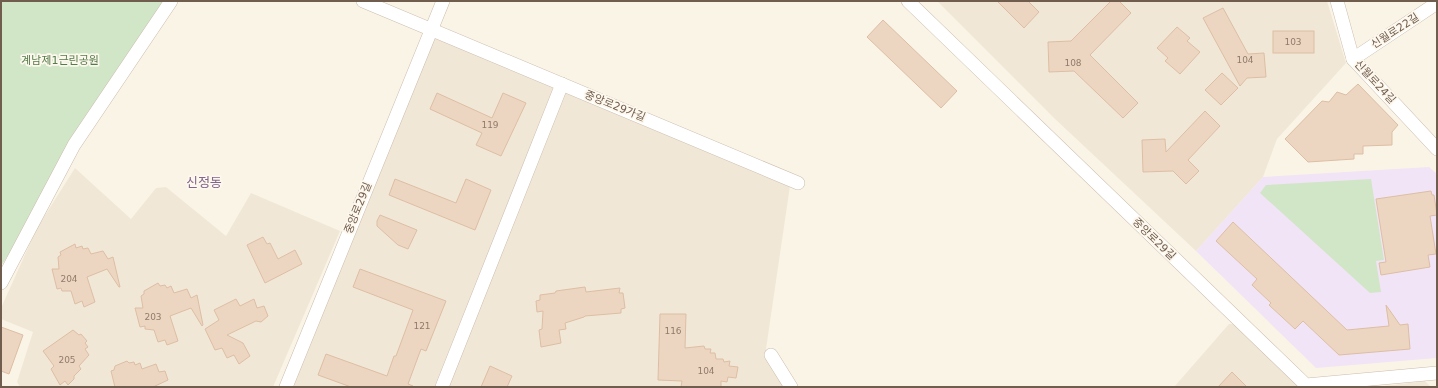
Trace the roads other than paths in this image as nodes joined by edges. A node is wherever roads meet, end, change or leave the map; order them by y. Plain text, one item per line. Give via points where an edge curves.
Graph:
1 (171, 1) edge
2 (363, 1) edge
3 (443, 1) edge
4 (908, 1) edge
5 (1337, 1) edge
6 (1437, 3) edge
7 (431, 30) junction
8 (1353, 58) junction
9 (562, 84) junction
10 (1437, 148) edge
11 (798, 183) dead end
12 (1, 283) edge
13 (771, 355) dead end
14 (1437, 374) edge
15 (286, 387) edge
16 (442, 387) edge
17 (791, 387) edge

1 - 12 street via 74,144
2 - 7 street
3 - 7 street, 중앙로29길
4 - 14 street, 중앙로29길 via 1306,385
5 - 8 street, 신월로24길
6 - 8 street, 신월로22길
7 - 9 street, 중앙로29가길
7 - 15 street, 중앙로29길
8 - 10 street, 신월로24길
9 - 11 street, 중앙로29가길
9 - 16 street
13 - 17 street

